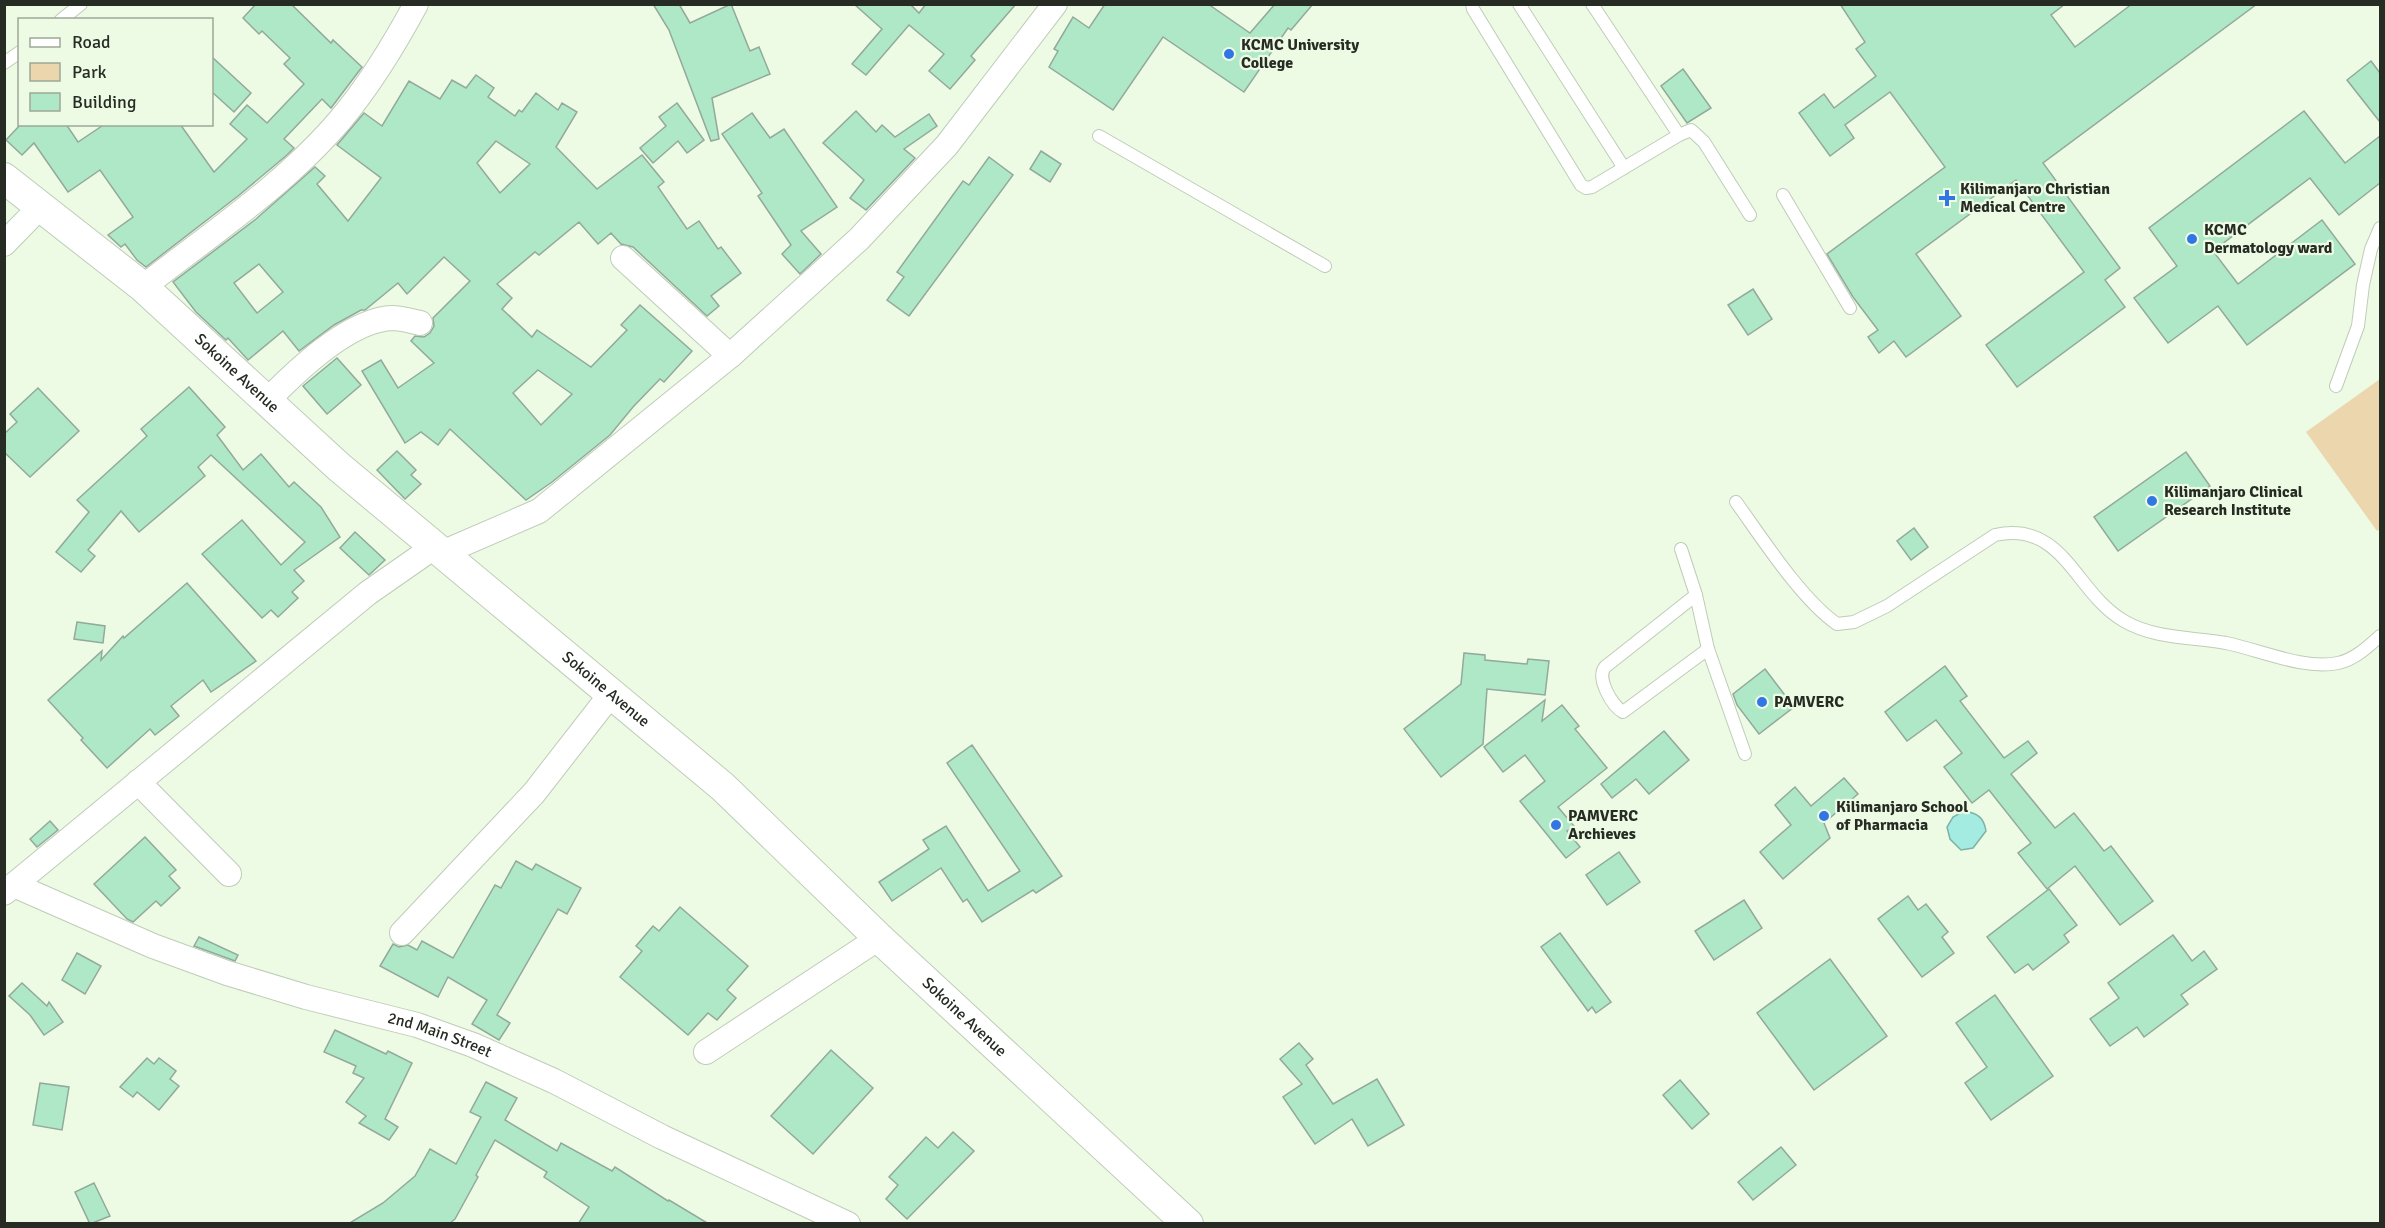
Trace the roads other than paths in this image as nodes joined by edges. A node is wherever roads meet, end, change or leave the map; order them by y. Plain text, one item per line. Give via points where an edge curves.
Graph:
1 (81, 4) edge
2 (416, 4) edge
3 (1055, 4) edge
4 (1472, 4) edge
5 (1519, 4) edge
6 (1592, 4) edge
7 (64, 18) edge
8 (18, 53) edge
9 (4, 63) edge
10 (1679, 135) junction
11 (1099, 136) dead end
12 (1624, 168) junction
13 (4, 178) edge
14 (1783, 195) dead end
15 (40, 207) junction
16 (1750, 215) dead end
17 (2380, 228) edge
18 (4, 244) edge
19 (623, 258) dead end
20 (1325, 266) dead end
21 (143, 287) junction
22 (1850, 308) dead end
23 (420, 323) dead end
24 (730, 356) junction
25 (2336, 386) dead end
26 (268, 400) junction
27 (1736, 501) dead end
28 (1681, 549) dead end
29 (438, 550) junction
30 (1696, 595) junction
31 (2380, 636) edge
32 (1708, 649) junction
33 (611, 694) junction
34 (1745, 754) dead end
35 (138, 782) junction
36 (229, 874) dead end
37 (9, 889) edge
38 (402, 933) dead end
39 (879, 938) junction
40 (706, 1052) dead end
41 (848, 1224) edge
42 (1188, 1224) edge

1 - 7 lane
2 - 21 street via 383,64 341,119 292,169
3 - 24 street via 947,145 859,239
4 - 12 lane via 1581,185 1592,188
5 - 12 lane
6 - 10 lane
8 - 9 lane
10 - 12 lane
10 - 16 lane via 1691,130 1704,142
11 - 20 lane
13 - 15 street, Sokoine Avenue
14 - 22 lane
15 - 18 street
15 - 21 street, Sokoine Avenue
17 - 25 lane via 2371,249 2358,326
19 - 24 street
21 - 26 street, Sokoine Avenue
23 - 26 street via 394,318 368,324 310,360
24 - 29 street via 539,512
26 - 29 street, Sokoine Avenue via 339,467
27 - 31 lane via 1822,614 1837,624 1854,622 1887,606 1995,535 2008,532 2038,538 2052,546 2105,608 2152,633 2225,643 2315,663 2339,663 2364,651
28 - 30 lane
29 - 33 street, Sokoine Avenue
29 - 35 street via 368,593
30 - 32 lane
30 - 32 lane via 1605,667 1601,678 1617,709 1623,712
32 - 34 lane
33 - 38 street via 534,793
33 - 39 street, Sokoine Avenue via 723,787
35 - 36 street
35 - 37 street
37 - 41 street, 2nd Main Street via 227,973 417,1024 473,1045
39 - 40 street
39 - 42 street, Sokoine Avenue

